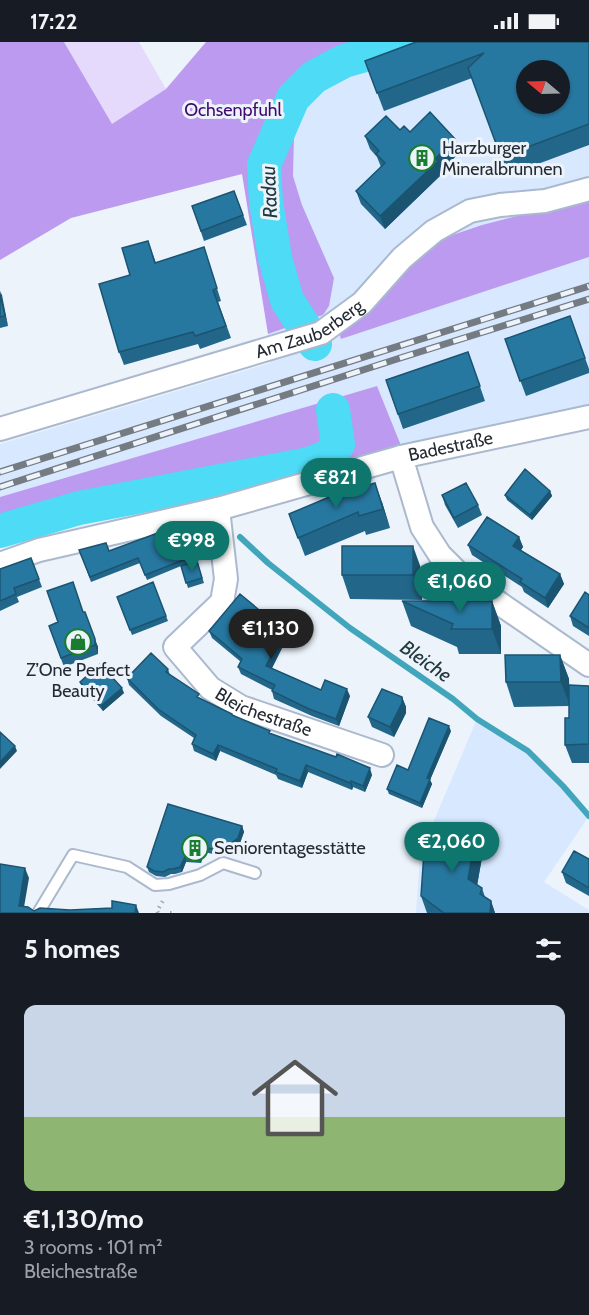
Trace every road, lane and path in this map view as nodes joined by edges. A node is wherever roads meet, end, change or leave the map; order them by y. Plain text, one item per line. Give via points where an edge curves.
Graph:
1 (589, 189) edge
2 (589, 417) edge
3 (0, 429) edge
4 (401, 457) junction
5 (218, 509) junction
6 (0, 564) edge
7 (589, 665) edge
8 (382, 755) dead end
9 (255, 873) dead end
10 (38, 913) edge

1 - 3 street, Am Zauberberg via 545,201 470,212 434,231 402,258 362,303 321,333
2 - 4 street, Badestraße
4 - 5 street, Badestraße
4 - 7 street via 422,527 440,555 464,579
5 - 6 street, Badestraße via 39,550
5 - 8 street, Bleichestraße via 226,579 222,602 175,647 210,688 241,707
9 - 10 lane via 224,863 169,884 155,885 127,867 73,855

